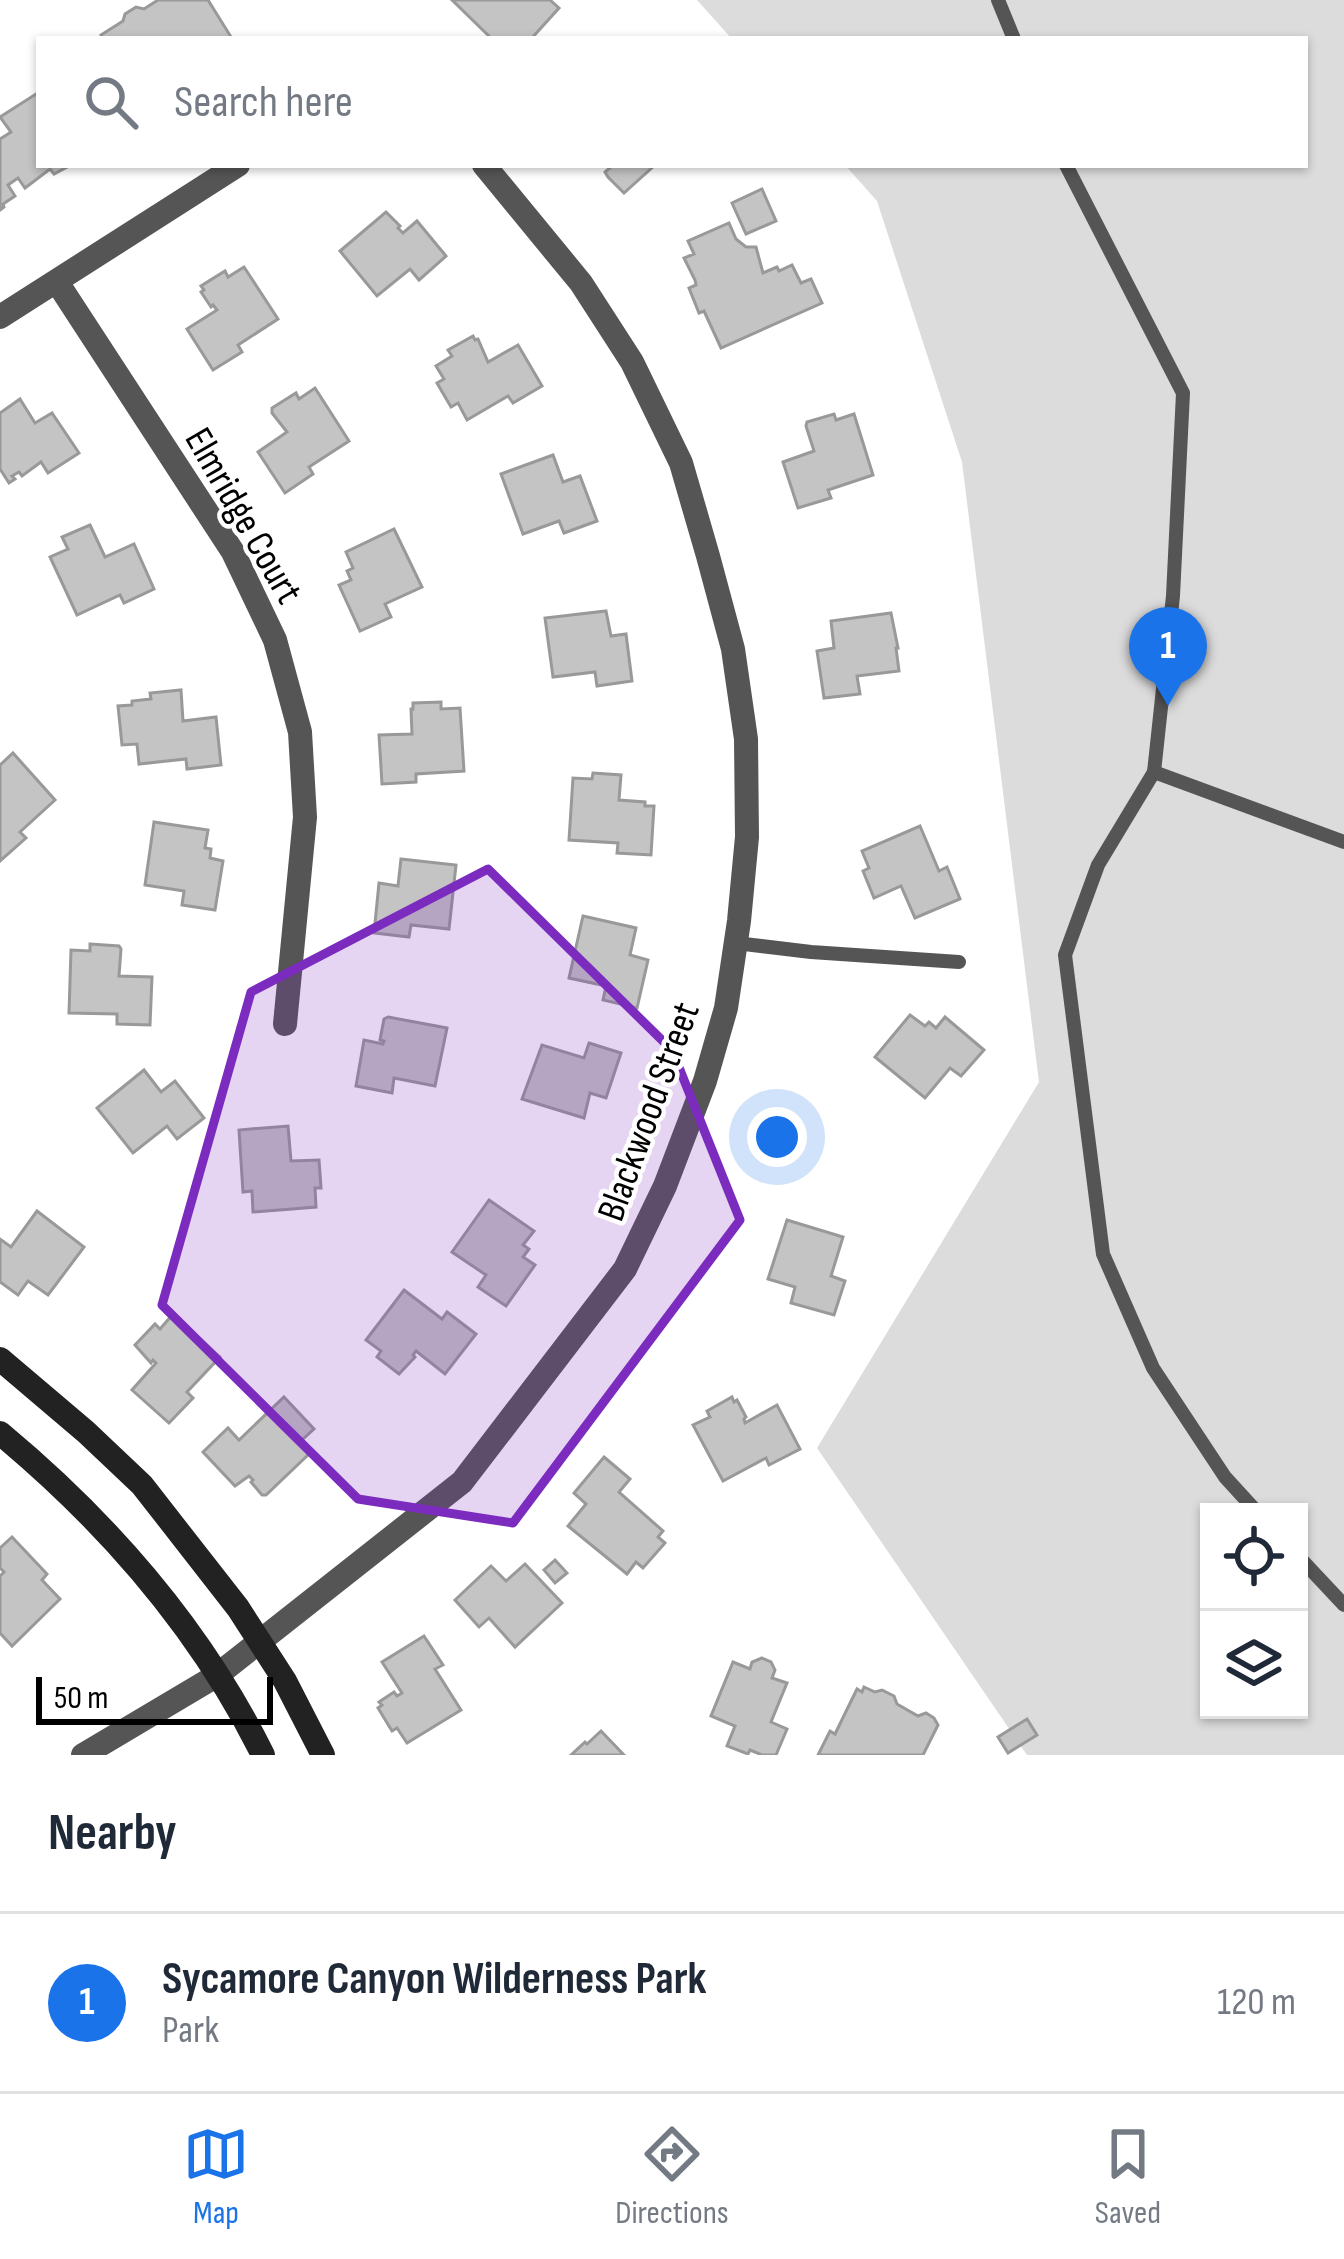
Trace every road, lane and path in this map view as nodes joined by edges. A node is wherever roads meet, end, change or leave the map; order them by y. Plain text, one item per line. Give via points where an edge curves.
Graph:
1 (998, 0) edge
2 (1013, 36) edge
3 (233, 168) edge
4 (486, 168) edge
5 (1068, 168) edge
6 (57, 282) junction
7 (0, 317) edge
8 (1154, 772) junction
9 (1344, 842) edge
10 (736, 943) junction
11 (959, 962) dead end
12 (285, 1024) dead end
13 (0, 1358) edge
14 (0, 1433) edge
15 (1249, 1503) edge
16 (1308, 1567) edge
17 (1344, 1605) edge
18 (259, 1644) junction
19 (216, 1676) junction
20 (83, 1755) edge
21 (263, 1755) edge
22 (323, 1755) edge

1 - 2 lane
3 - 6 street
4 - 10 street, Blackwood Street via 580,283 632,362 681,463 733,649 746,739
5 - 8 lane via 1183,393
6 - 7 street
6 - 12 street, Elmridge Court via 233,552 275,640 300,732 305,817
8 - 9 lane
8 - 15 lane via 1098,865 1065,955 1103,1254 1154,1368
10 - 11 lane
10 - 18 street, Blackwood Street via 705,1081 625,1269 462,1482
13 - 18 street via 142,1485
14 - 19 street via 117,1543
16 - 17 lane
18 - 19 street, Blackwood Street
18 - 22 street
19 - 20 street, Blackwood Street
19 - 21 street

